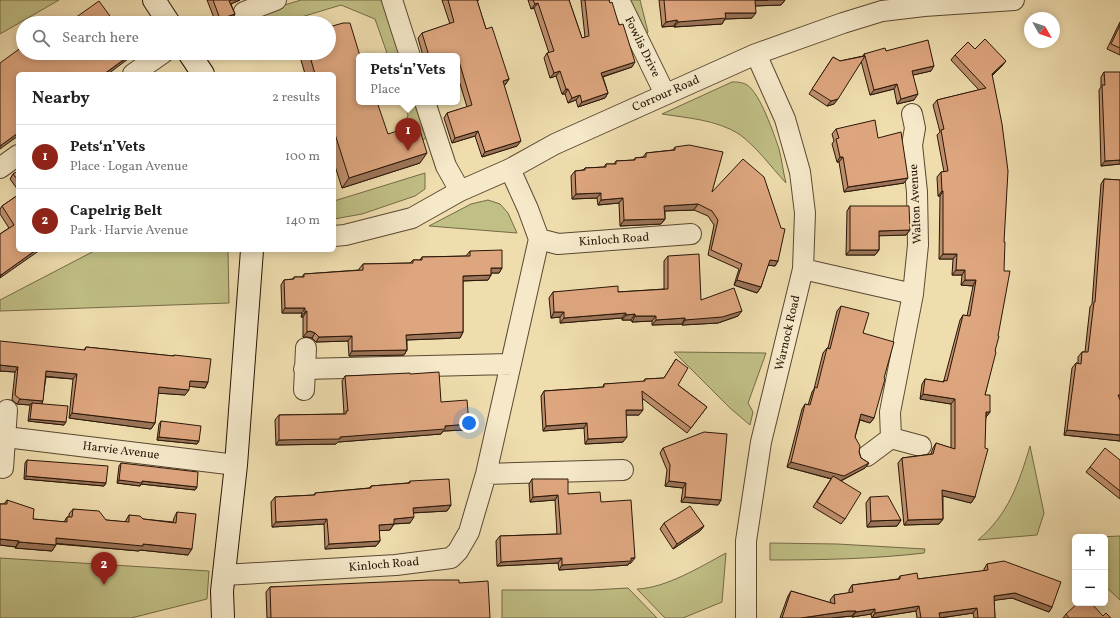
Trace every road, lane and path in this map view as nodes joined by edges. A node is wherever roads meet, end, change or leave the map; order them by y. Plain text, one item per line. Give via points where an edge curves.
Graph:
1 (154, 0) edge
2 (276, 0) edge
3 (392, 0) edge
4 (619, 0) edge
5 (1014, 0) edge
6 (244, 12) dead end
7 (164, 16) edge
8 (409, 53) edge
9 (756, 54) junction
10 (153, 60) edge
11 (194, 60) edge
12 (136, 72) edge
13 (202, 72) edge
14 (665, 94) junction
15 (427, 105) edge
16 (912, 114) dead end
17 (16, 156) edge
18 (0, 168) edge
19 (510, 168) junction
20 (460, 191) junction
21 (691, 234) dead end
22 (336, 236) edge
23 (539, 239) junction
24 (252, 252) edge
25 (803, 269) junction
26 (913, 294) junction
27 (306, 348) dead end
28 (510, 364) junction
29 (304, 369) junction
30 (304, 390) dead end
31 (7, 410) dead end
32 (6, 437) junction
33 (891, 438) junction
34 (921, 446) dead end
35 (867, 456) dead end
36 (236, 465) junction
37 (3, 468) dead end
38 (623, 470) dead end
39 (486, 474) junction
40 (224, 575) junction
41 (223, 618) edge
42 (746, 618) edge

1 - 7 street
2 - 6 street
3 - 8 street
4 - 14 street, Fowlis Drive
5 - 9 street, Corrour Road via 882,11
9 - 14 street, Corrour Road
9 - 25 street, Warnock Road via 785,119 800,172 805,213
10 - 12 street
11 - 13 street
14 - 19 street, Corrour Road via 555,144
15 - 20 street via 446,166
16 - 26 street, Walton Avenue via 915,128 912,145 918,192 918,245
17 - 18 street
19 - 20 street, Corrour Road
19 - 23 street
20 - 22 street, Corrour Road via 412,218
21 - 23 street, Kinloch Road via 558,244
23 - 28 street, Kinloch Road
24 - 36 street
25 - 26 street
25 - 42 street, Warnock Road via 761,442 746,541
26 - 33 street, Walton Avenue via 890,412
27 - 29 street
28 - 29 street
28 - 39 street, Kinloch Road
29 - 30 street
31 - 32 street
32 - 36 street, Harvie Avenue
32 - 37 street
33 - 34 street
33 - 35 street
36 - 40 street
38 - 39 street
39 - 40 street, Kinloch Road via 469,532 458,552 450,558 396,565
40 - 41 street

